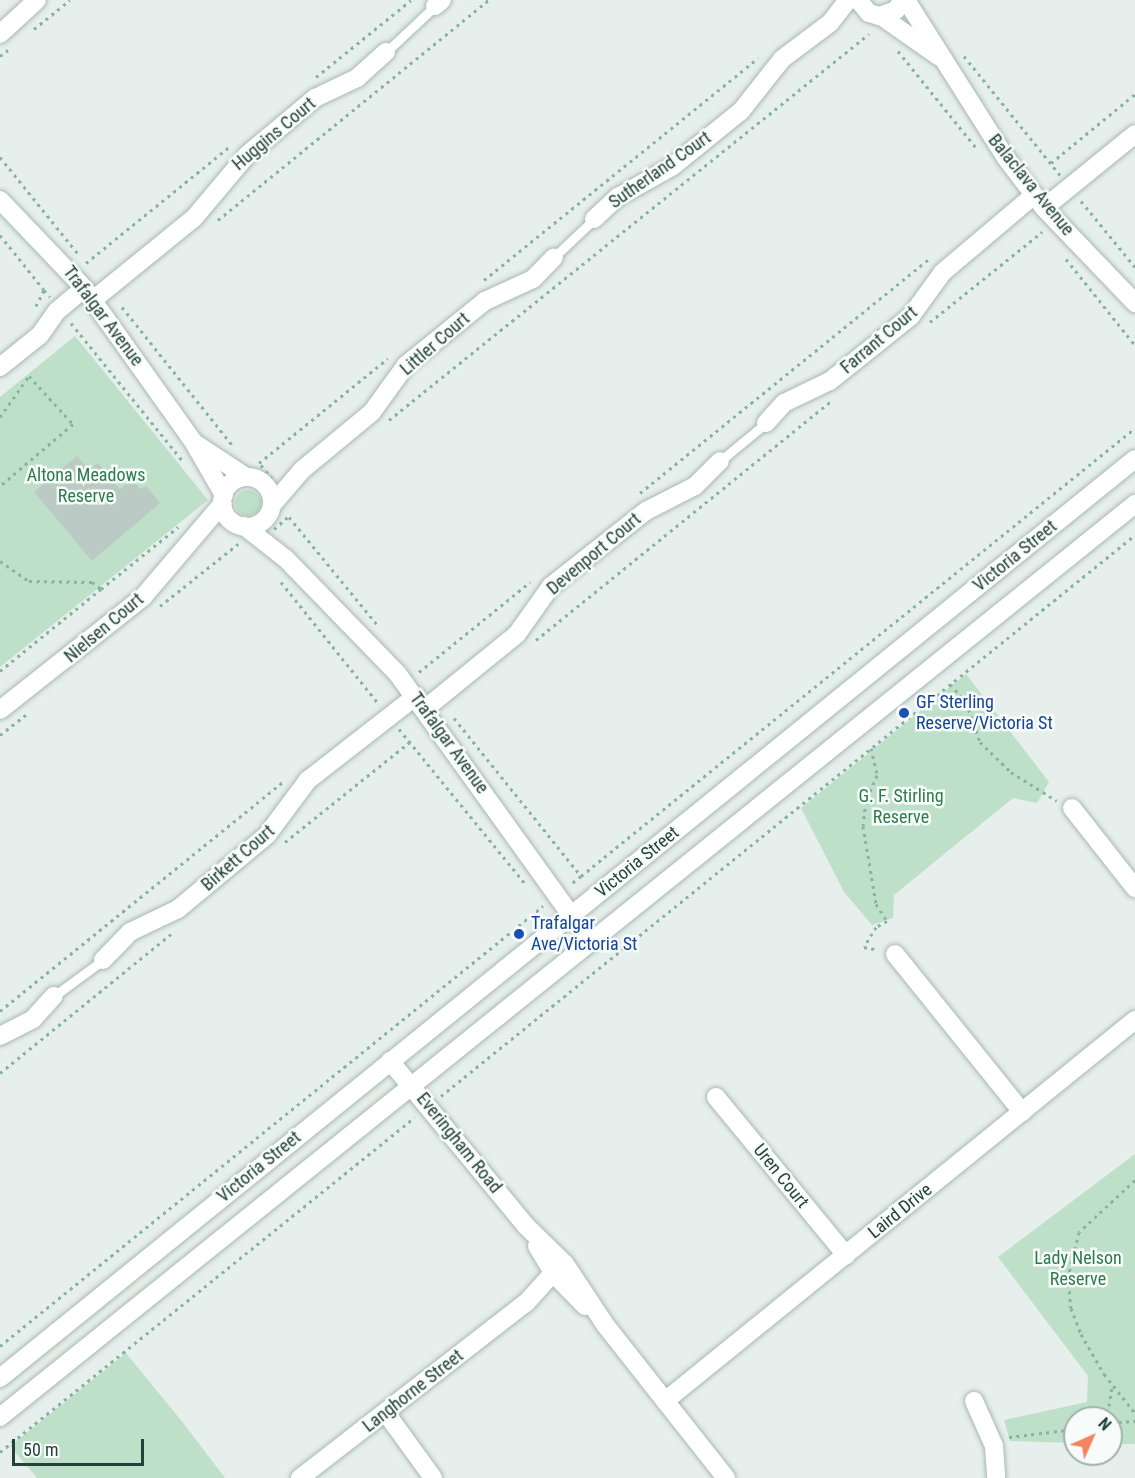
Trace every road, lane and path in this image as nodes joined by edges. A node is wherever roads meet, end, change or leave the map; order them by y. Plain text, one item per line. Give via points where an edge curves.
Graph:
1 (37, 0) edge
2 (489, 0) edge
3 (848, 0) edge
4 (858, 0) edge
5 (904, 0) edge
6 (439, 3) edge
7 (879, 16) junction
8 (830, 23) junction
9 (0, 34) edge
10 (869, 34) dead end
11 (956, 46) dead end
12 (386, 52) joint
13 (766, 52) dead end
14 (940, 57) junction
15 (1135, 94) edge
16 (1135, 134) edge
17 (0, 157) edge
18 (1051, 163) junction
19 (1070, 187) junction
20 (0, 200) edge
21 (1039, 202) junction
22 (594, 219) joint
23 (210, 226) dead end
24 (1043, 230) dead end
25 (0, 235) edge
26 (938, 252) dead end
27 (554, 257) joint
28 (1135, 267) edge
29 (480, 284) dead end
30 (44, 290) junction
31 (95, 292) junction
32 (1135, 303) edge
33 (60, 309) junction
34 (28, 319) dead end
35 (922, 328) dead end
36 (397, 351) dead end
37 (0, 367) edge
38 (838, 396) dead end
39 (0, 417) edge
40 (766, 423) joint
41 (384, 425) dead end
42 (1135, 428) edge
43 (1135, 459) edge
44 (720, 461) joint
45 (217, 467) junction
46 (302, 470) junction
47 (253, 473) junction
48 (0, 486) edge
49 (223, 499) junction
50 (631, 500) dead end
51 (1135, 504) edge
52 (271, 509) junction
53 (290, 517) dead end
54 (180, 525) dead end
55 (240, 525) junction
56 (197, 534) junction
57 (1135, 536) edge
58 (286, 560) junction
59 (0, 561) edge
60 (538, 576) dead end
61 (101, 589) junction
62 (387, 637) dead end
63 (531, 644) dead end
64 (410, 664) dead end
65 (0, 671) edge
66 (417, 673) junction
67 (950, 684) junction
68 (427, 701) junction
69 (379, 704) dead end
70 (0, 710) edge
71 (370, 712) dead end
72 (871, 748) junction
73 (287, 779) dead end
74 (1072, 808) joint
75 (581, 876) dead end
76 (1135, 888) edge
77 (543, 906) dead end
78 (571, 915) junction
79 (593, 942) junction
80 (895, 954) joint
81 (103, 960) joint
82 (54, 996) joint
83 (0, 1011) edge
84 (1135, 1020) edge
85 (0, 1036) edge
86 (390, 1061) junction
87 (411, 1085) junction
88 (716, 1097) dead end
89 (429, 1106) junction
90 (1022, 1112) junction
91 (1135, 1180) edge
92 (846, 1255) junction
93 (561, 1275) junction
94 (0, 1346) edge
95 (0, 1378) edge
96 (1112, 1386) junction
97 (665, 1401) junction
98 (974, 1401) dead end
99 (1110, 1406) edge
100 (386, 1413) junction
101 (1135, 1413) edge
102 (0, 1417) edge
103 (1063, 1429) edge
104 (994, 1446) junction
105 (0, 1452) edge
106 (300, 1478) edge
107 (433, 1478) edge
108 (726, 1478) edge
109 (996, 1478) edge

1 - 9 street
2 - 23 path
3 - 8 street, Sutherland Court
4 - 7 street, Balaclava Avenue
5 - 7 street via 896,10
5 - 14 street, Balaclava Avenue
6 - 12 lane
7 - 8 street, Sutherland Court
7 - 14 street, Balaclava Avenue
8 - 22 street, Sutherland Court via 782,59 741,111 673,166 618,197
10 - 41 path
11 - 18 path
12 - 31 street, Huggins Court via 357,78 315,98 228,172 194,218
13 - 29 path
14 - 21 street, Balaclava Avenue
15 - 18 path
16 - 19 street, Farrant Court
17 - 31 path
18 - 19 path
19 - 21 street, Farrant Court
19 - 28 path
20 - 31 street, Trafalgar Avenue
21 - 32 street, Balaclava Avenue
21 - 40 street, Farrant Court via 943,272 911,316 830,381 784,403
22 - 27 lane
24 - 35 path
25 - 30 path
26 - 50 path
27 - 46 street, Littler Court via 533,279 485,301 413,358 372,412
30 - 33 path
30 - 34 path
31 - 33 street, Huggins Court
31 - 45 street, Trafalgar Avenue via 194,443
31 - 45 path via 237,451
33 - 37 street, Huggins Court via 40,335
33 - 45 path via 197,480
36 - 47 path
38 - 63 path
39 - 48 path via 29,376 73,424
40 - 44 lane
42 - 75 path
43 - 78 street, Victoria Street
44 - 68 street, Devenport Court via 695,486 646,511 551,586 517,634
45 - 47 street, Trafalgar Avenue
45 - 49 street, Trafalgar Avenue
46 - 47 street, Littler Court via 283,477
46 - 52 street, Littler Court
47 - 49 street via 232,483
47 - 52 street via 268,489
49 - 55 street
49 - 56 street, Nielsen Court
51 - 79 street, Victoria Street
52 - 55 street via 259,524
52 - 58 street, Trafalgar Avenue
53 - 62 path
54 - 61 path
55 - 56 street
55 - 58 street, Trafalgar Avenue
56 - 70 street, Nielsen Court via 143,597
57 - 67 path
58 - 68 street, Trafalgar Avenue
59 - 61 path via 29,581 92,582
60 - 66 path
61 - 65 path
64 - 66 path
66 - 68 path
67 - 72 path
67 - 74 path via 966,702 980,742 1011,772
68 - 78 street, Trafalgar Avenue
68 - 81 street, Birkett Court via 308,780 267,835 178,909 130,932
69 - 71 path
72 - 80 path via 877,775 866,801 863,826 876,904 887,921 867,937 864,947
72 - 89 path
73 - 83 path
74 - 76 street
77 - 94 path
78 - 79 street, Trafalgar Avenue
78 - 86 street, Victoria Street
79 - 87 street, Victoria Street
80 - 90 street
81 - 82 lane
82 - 85 street via 33,1019
84 - 90 street, Laird Drive
86 - 87 street, Everingham Road
86 - 95 street, Victoria Street
87 - 89 street, Everingham Road
87 - 102 street, Victoria Street
88 - 92 street, Uren Court
89 - 93 street, Everingham Road
89 - 105 path
90 - 92 street, Laird Drive
91 - 96 path via 1079,1232 1068,1276 1071,1308 1081,1334
92 - 97 street, Laird Drive
93 - 97 street, Everingham Road
93 - 100 street, Langhorne Street
96 - 99 path
96 - 101 path
97 - 108 street, Everingham Road
98 - 104 street
100 - 106 street, Langhorne Street
100 - 107 street
103 - 104 path via 1010,1436
104 - 109 street

